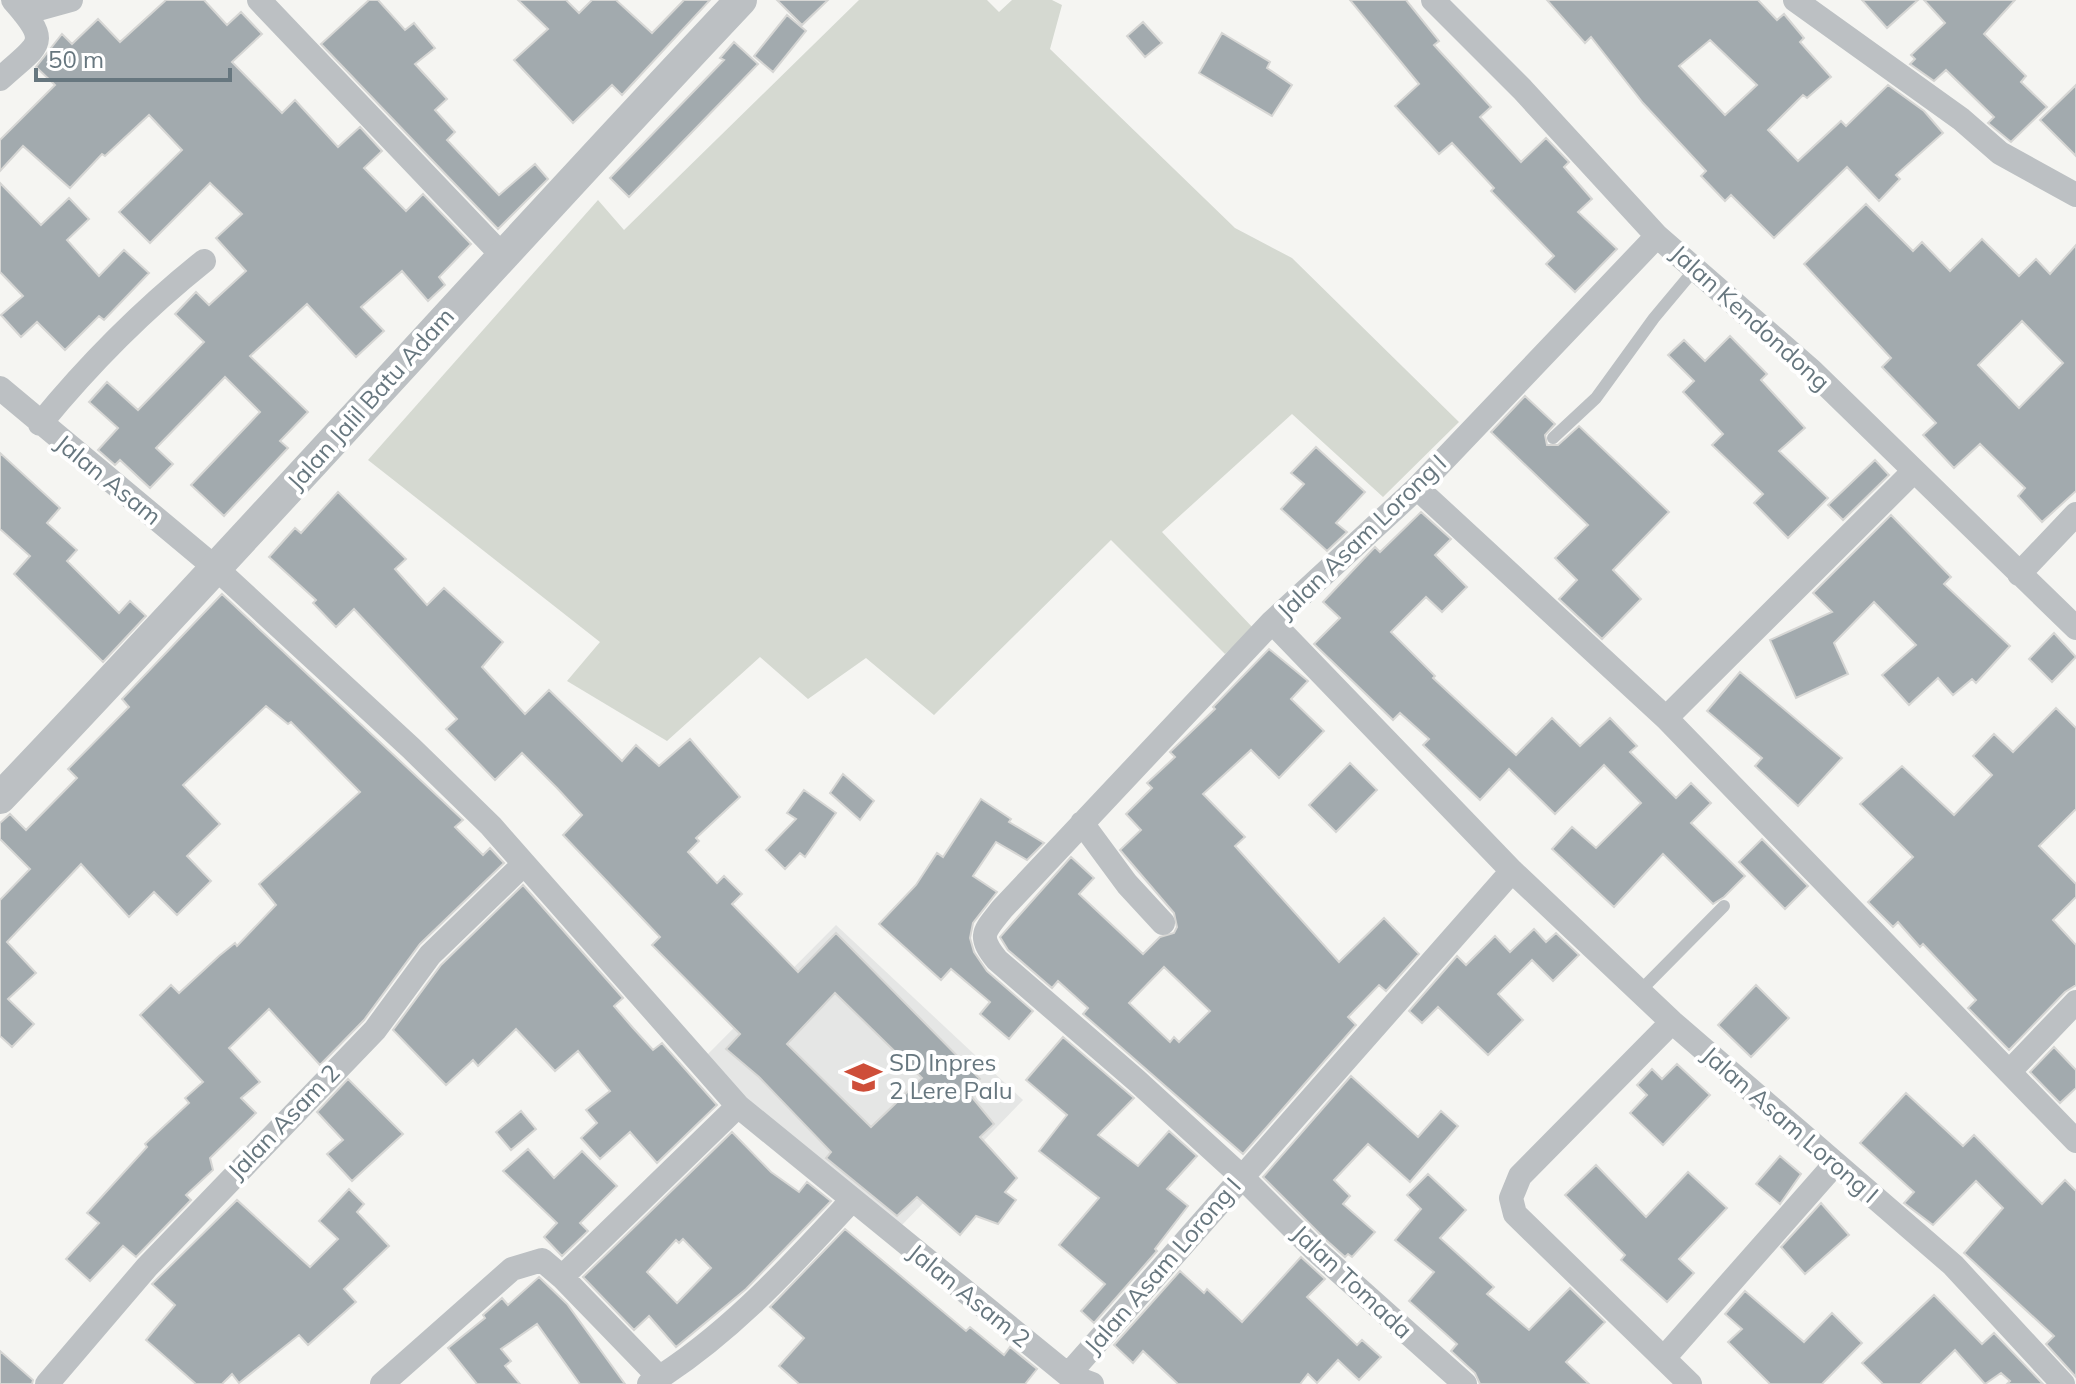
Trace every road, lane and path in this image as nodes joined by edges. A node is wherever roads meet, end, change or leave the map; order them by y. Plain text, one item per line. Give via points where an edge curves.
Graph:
1 (71, 0) edge
2 (259, 0) edge
3 (741, 0) edge
4 (1433, 0) edge
5 (1802, 2) edge
6 (19, 6) edge
7 (0, 79) edge
8 (2076, 195) edge
9 (1657, 236) junction
10 (501, 254) junction
11 (204, 261) dead end
12 (1695, 269) junction
13 (0, 388) edge
14 (40, 424) junction
15 (1553, 438) dead end
16 (1914, 471) junction
17 (1417, 488) junction
18 (2076, 514) edge
19 (218, 570) junction
20 (2019, 574) junction
21 (1272, 622) junction
22 (2076, 628) edge
23 (1666, 718) junction
24 (0, 798) edge
25 (1082, 823) junction
26 (524, 864) junction
27 (1512, 871) junction
28 (1724, 906) dead end
29 (1163, 923) dead end
30 (1640, 991) junction
31 (2076, 1002) edge
32 (1672, 1022) junction
33 (2009, 1072) junction
34 (738, 1106) junction
35 (2076, 1141) edge
36 (1834, 1165) junction
37 (1241, 1176) junction
38 (851, 1201) junction
39 (562, 1277) junction
40 (1664, 1358) junction
41 (1068, 1375) junction
42 (655, 1381) edge
43 (47, 1384) edge
44 (382, 1384) edge
45 (1092, 1384) edge
46 (1465, 1384) edge
47 (1690, 1384) edge
48 (2063, 1384) edge

1 - 6 street
2 - 10 street
3 - 10 street, Jalan Jalil Batu Adam
4 - 9 street, Jalan Kendondong
5 - 8 street via 2000,153
6 - 7 street via 37,29 36,46
9 - 12 street, Jalan Kendondong
9 - 17 street, Jalan Asam Lorong I
10 - 19 street, Jalan Jalil Batu Adam
11 - 14 street via 137,319
12 - 15 lane via 1596,398
12 - 16 street, Jalan Kendondong via 1812,371
13 - 14 street, Jalan Asam
14 - 19 street, Jalan Asam
16 - 20 street, Jalan Kendondong
16 - 23 street
17 - 21 street, Jalan Asam Lorong I
17 - 23 street
18 - 20 street
19 - 24 street, Jalan Jalil Batu Adam
19 - 26 street, Jalan Asam 2 via 411,748
20 - 22 street, Jalan Kendondong
21 - 25 street
21 - 27 street, Jalan Asam Lorong I
23 - 33 street
25 - 29 street
25 - 37 street, Jalan Tomada via 1002,909 985,931 984,945
26 - 34 street, Jalan Asam 2
26 - 43 street, Jalan Asam 2 via 430,955 375,1030 147,1267
27 - 30 street, Jalan Asam Lorong I
27 - 37 street, Jalan Asam Lorong I
28 - 30 lane
30 - 32 street, Jalan Asam Lorong I
31 - 33 street
32 - 36 street, Jalan Asam Lorong I
32 - 40 street via 1520,1176 1511,1198 1515,1214
33 - 35 street
34 - 38 street, Jalan Asam 2
34 - 39 street
36 - 40 street
36 - 48 street, Jalan Asam Lorong I via 1953,1265
37 - 41 street, Jalan Asam Lorong I
37 - 46 street, Jalan Tomada
38 - 41 street, Jalan Asam 2
38 - 42 street via 778,1280 712,1340
39 - 42 street
39 - 44 street via 542,1260 512,1269
40 - 47 street
41 - 45 street, Jalan Asam 2

